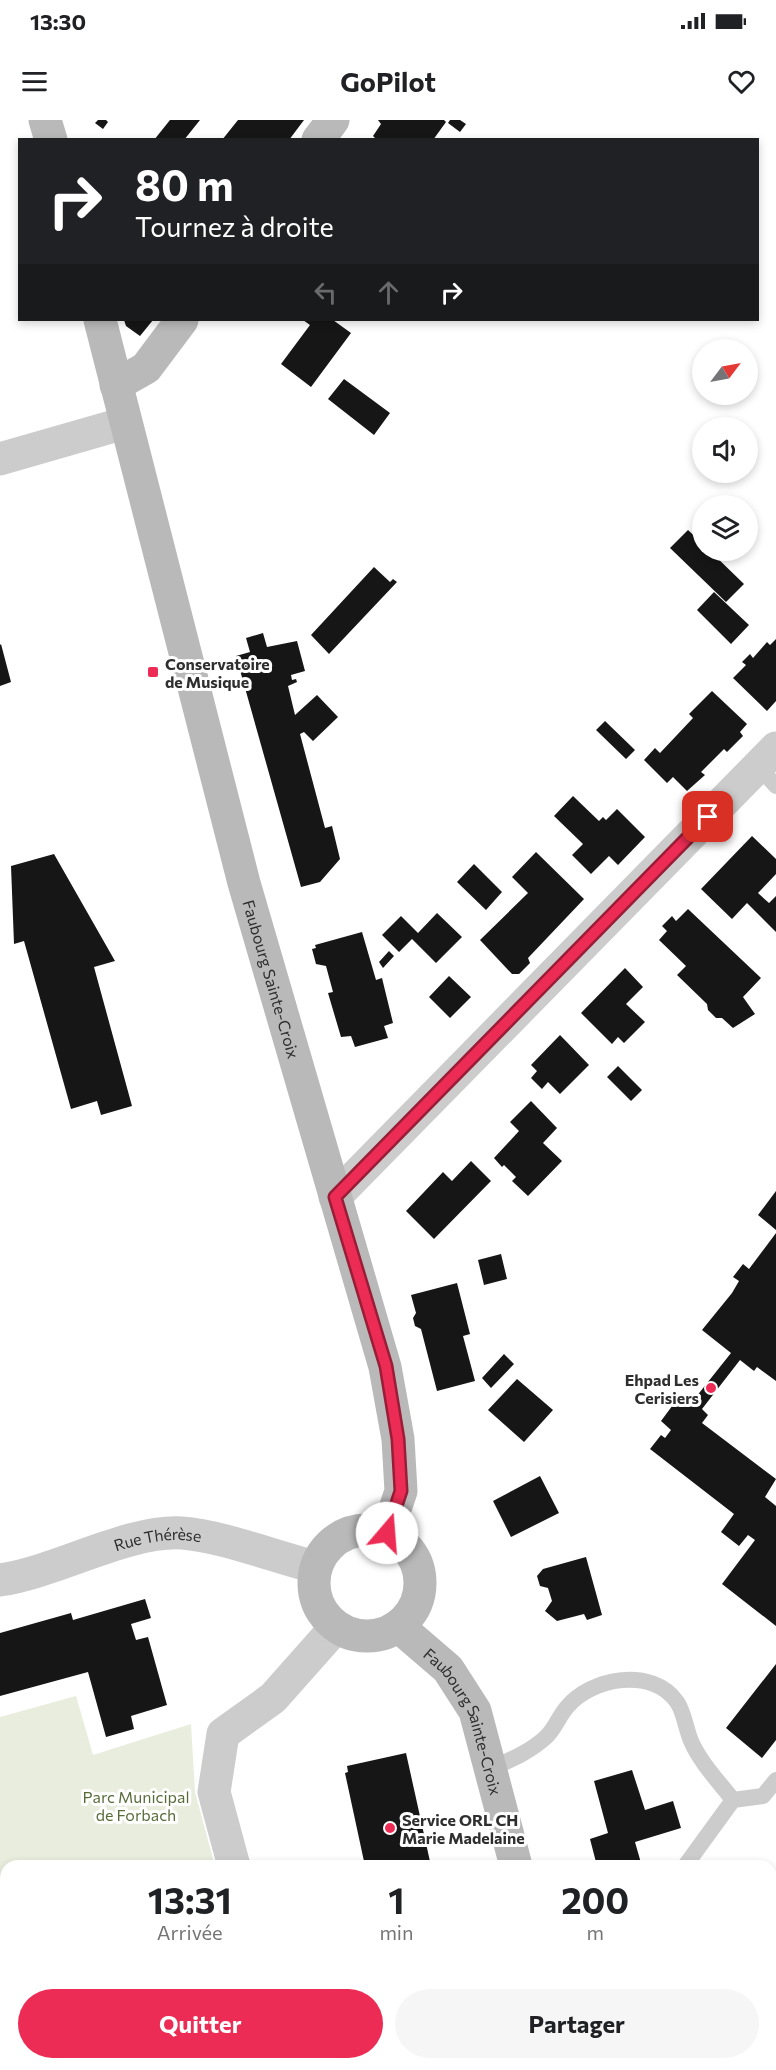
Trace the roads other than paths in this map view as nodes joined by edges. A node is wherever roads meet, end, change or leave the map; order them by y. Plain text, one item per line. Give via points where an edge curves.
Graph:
1 (45, 120) edge
2 (333, 120) edge
3 (50, 138) edge
4 (320, 138) edge
5 (100, 321) edge
6 (181, 321) edge
7 (116, 385) junction
8 (125, 423) junction
9 (0, 459) edge
10 (770, 767) edge
11 (335, 1197) junction
12 (387, 1533) junction
13 (316, 1567) junction
14 (0, 1580) edge
15 (398, 1626) junction
16 (336, 1627) junction
17 (490, 1769) junction
18 (776, 1780) edge
19 (734, 1800) junction
20 (232, 1860) edge
21 (514, 1860) edge
22 (689, 1860) edge

1 - 3 main road
2 - 4 main road
5 - 7 main road, Faubourg Sainte-Croix
6 - 7 main road via 146,368
7 - 8 main road, Faubourg Sainte-Croix
8 - 9 street
8 - 11 main road, Faubourg Sainte-Croix via 244,883
10 - 11 street
11 - 12 main road, Faubourg Sainte-Croix via 386,1366 398,1439 401,1491
12 - 13 main road via 365,1529 344,1534 327,1548
12 - 15 main road via 409,1550 419,1576 415,1604
13 - 14 street, Rue Thérèse via 182,1533 147,1537
13 - 16 main road via 314,1586 318,1604
15 - 16 main road via 381,1634 362,1636
15 - 17 main road, Faubourg Sainte-Croix via 448,1669 475,1711
16 - 20 street via 273,1698 223,1734 214,1792
17 - 19 lane via 526,1752 547,1736 567,1706 582,1693 602,1684 629,1680 658,1685 677,1702 692,1743
17 - 21 main road, Faubourg Sainte-Croix
18 - 19 lane via 763,1796
19 - 22 lane

